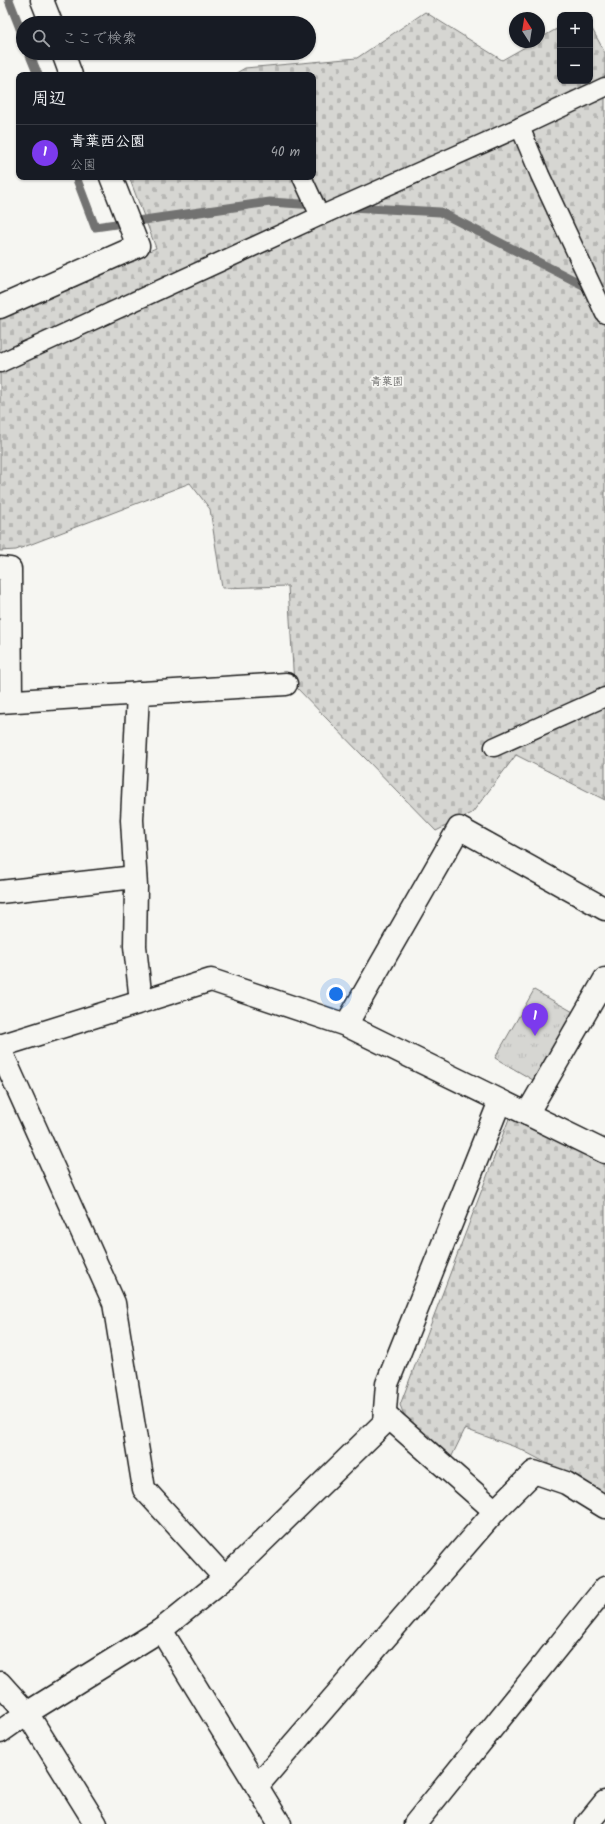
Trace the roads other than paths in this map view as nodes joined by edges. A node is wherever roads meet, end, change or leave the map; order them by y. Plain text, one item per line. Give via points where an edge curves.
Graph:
1 (42, 0) edge
2 (48, 16) edge
3 (66, 60) edge
4 (70, 72) edge
5 (605, 87) edge
6 (520, 127) junction
7 (112, 180) edge
8 (303, 180) edge
9 (320, 216) junction
10 (0, 307) edge
11 (605, 314) edge
12 (0, 363) edge
13 (0, 568) edge
14 (286, 684) dead end
15 (138, 693) junction
16 (605, 697) edge
17 (6, 701) edge
18 (494, 748) dead end
19 (135, 878) junction
20 (0, 892) edge
21 (605, 909) edge
22 (605, 979) edge
23 (141, 1002) junction
24 (346, 1025) junction
25 (0, 1047) edge
26 (500, 1102) junction
27 (527, 1114) junction
28 (605, 1152) edge
29 (385, 1414) junction
30 (605, 1506) edge
31 (495, 1510) junction
32 (225, 1578) junction
33 (605, 1588) edge
34 (161, 1630) junction
35 (0, 1683) edge
36 (27, 1713) junction
37 (0, 1732) edge
38 (257, 1786) junction
39 (605, 1802) edge
40 (96, 1824) edge
41 (280, 1824) edge
42 (415, 1824) edge
43 (587, 1824) edge

1 - 2 street
3 - 4 street
5 - 6 lane
6 - 9 lane
6 - 11 lane
7 - 10 street via 138,246
8 - 9 lane
9 - 12 lane
13 - 17 street via 10,569
14 - 15 street
15 - 17 street
15 - 19 street via 132,820
16 - 18 lane
19 - 20 street
19 - 23 street via 136,946
21 - 24 street via 459,828
22 - 27 street
23 - 24 street via 211,980
23 - 25 street
24 - 26 street
25 - 32 street via 114,1303 144,1489
26 - 27 street
26 - 29 street via 387,1384
27 - 28 street
29 - 31 street
29 - 32 street via 384,1423
30 - 31 street via 566,1483 534,1472
31 - 38 street
32 - 34 street
33 - 42 street
34 - 36 street
34 - 38 street
35 - 36 street
36 - 37 street
36 - 40 street
38 - 41 street
39 - 43 street

